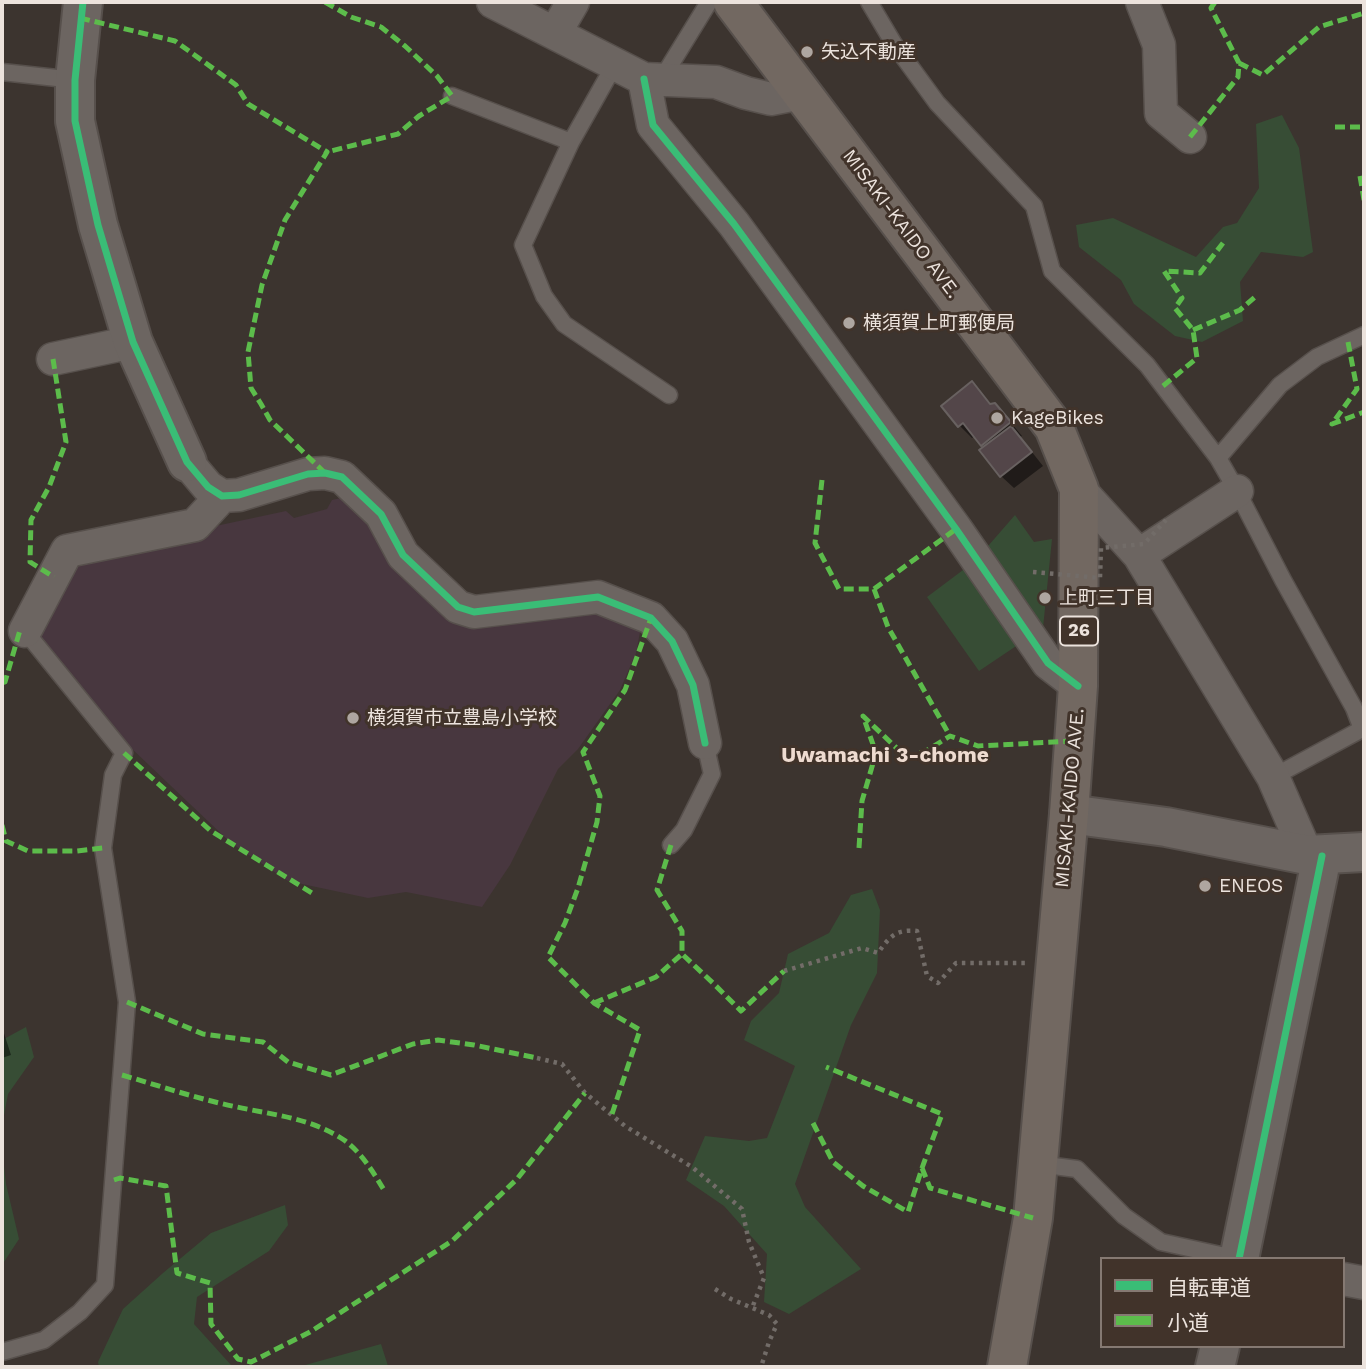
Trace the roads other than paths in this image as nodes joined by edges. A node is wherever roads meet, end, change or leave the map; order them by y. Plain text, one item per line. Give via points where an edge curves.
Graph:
1 (83, 2) edge
2 (493, 2) edge
3 (572, 2) edge
4 (709, 2) edge
5 (733, 2) edge
6 (869, 2) edge
7 (1142, 2) edge
8 (555, 33) junction
9 (615, 64) junction
10 (2, 72) edge
11 (75, 80) junction
12 (652, 80) junction
13 (802, 93) junction
14 (452, 96) dead end
15 (1190, 137) dead end
16 (571, 142) junction
17 (1364, 335) edge
18 (133, 342) junction
19 (53, 359) dead end
20 (669, 395) dead end
21 (1218, 458) junction
22 (187, 462) joint
23 (1079, 489) junction
24 (1237, 491) junction
25 (222, 496) junction
26 (1139, 555) junction
27 (22, 631) joint
28 (1079, 686) junction
29 (1363, 730) edge
30 (705, 743) joint
31 (1273, 778) junction
32 (1069, 814) junction
33 (671, 845) dead end
34 (1364, 852) edge
35 (1314, 856) junction
36 (1038, 1164) junction
37 (1230, 1257) edge
38 (1239, 1257) edge
39 (1345, 1279) edge
40 (1364, 1283) edge
41 (1220, 1348) edge
42 (2, 1352) edge
43 (1007, 1367) edge
44 (1215, 1367) edge

1 - 11 street
2 - 8 street
3 - 8 street
4 - 12 lane
5 - 13 main road, MISAKI-KAIDO AVE. / 26
6 - 21 lane via 937,103 1034,206 1052,271 1147,365
7 - 15 street via 1159,45 1161,113
8 - 9 street
9 - 12 street
9 - 16 lane
10 - 11 lane
11 - 18 street via 75,121 98,225
12 - 13 street via 716,82 771,99
12 - 28 street via 653,125 750,247 1048,663
13 - 23 main road, MISAKI-KAIDO AVE. / 26 via 1054,427
14 - 16 lane
16 - 20 lane via 523,245 544,296 564,324
17 - 21 lane via 1317,357 1280,385
18 - 19 street
18 - 22 street
21 - 24 lane
22 - 25 street
23 - 26 street
23 - 28 main road, MISAKI-KAIDO AVE. / 26
24 - 26 street
24 - 29 lane
25 - 27 street via 195,525 67,551
25 - 30 street via 308,474 342,477 381,514 403,555 458,607 474,612 598,597 651,618 672,641 693,685
26 - 31 street
27 - 42 lane via 124,753 113,775 103,848 127,1002 105,1285 44,1340
28 - 32 main road, MISAKI-KAIDO AVE. / 26
29 - 31 lane
30 - 33 lane via 712,774 684,830
31 - 35 street
32 - 35 street via 1166,827
32 - 36 main road, MISAKI-KAIDO AVE. / 26
34 - 35 street
35 - 38 street
36 - 37 lane via 1077,1169 1124,1216 1161,1241
36 - 43 main road, MISAKI-KAIDO AVE. / 26
39 - 40 street
41 - 44 street

